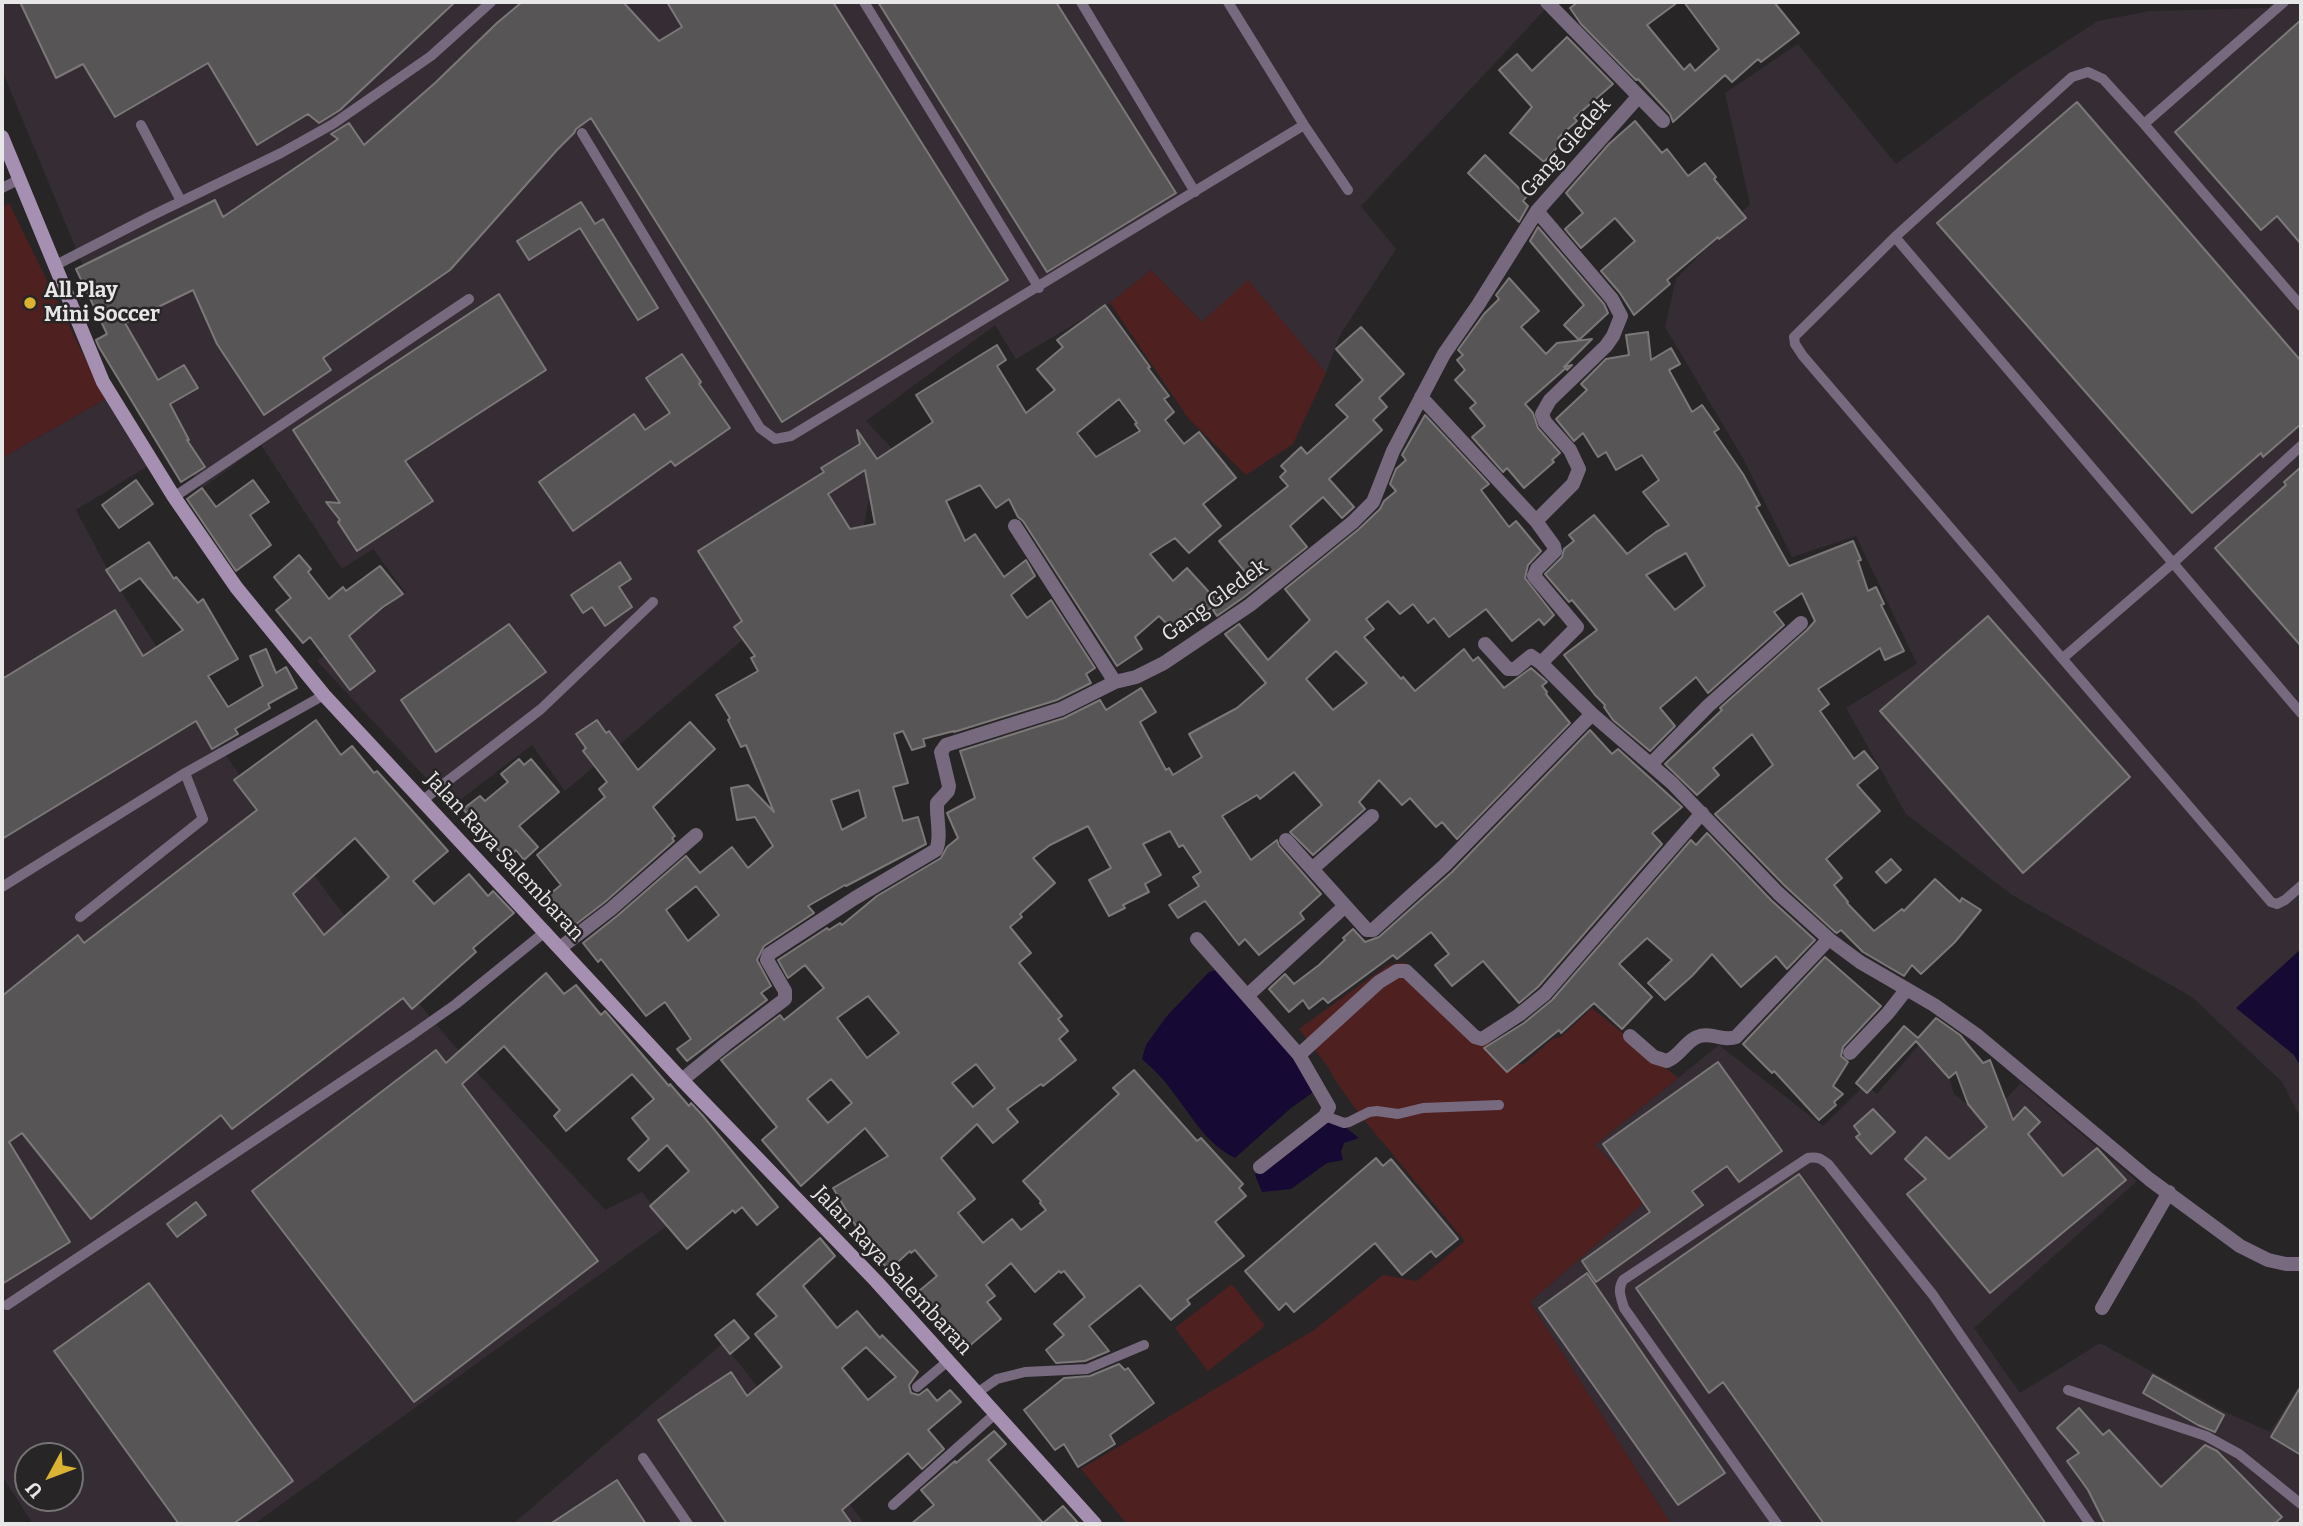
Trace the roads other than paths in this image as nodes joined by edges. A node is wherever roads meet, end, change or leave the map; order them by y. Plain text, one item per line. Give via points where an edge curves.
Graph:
1 (491, 2) edge
2 (864, 2) edge
3 (1080, 2) edge
4 (1228, 2) edge
5 (1549, 2) edge
6 (2284, 2) edge
7 (1638, 97) junction
8 (1663, 121) dead end
9 (2144, 124) junction
10 (141, 125) dead end
11 (1304, 125) junction
12 (582, 133) dead end
13 (2, 137) edge
14 (20, 179) junction
15 (2, 188) edge
16 (1348, 190) dead end
17 (1195, 192) junction
18 (181, 201) junction
19 (1537, 211) junction
20 (1895, 237) junction
21 (56, 265) junction
22 (1039, 288) junction
23 (469, 299) dead end
24 (2301, 306) edge
25 (1421, 397) junction
26 (2301, 446) edge
27 (174, 497) junction
28 (1536, 521) junction
29 (1015, 526) dead end
30 (2173, 563) junction
31 (653, 602) dead end
32 (1801, 623) dead end
33 (1485, 644) dead end
34 (2063, 658) junction
35 (1541, 663) junction
36 (1115, 681) junction
37 (324, 695) junction
38 (2301, 713) edge
39 (1592, 714) junction
40 (1651, 764) junction
41 (185, 773) junction
42 (423, 800) junction
43 (1702, 813) junction
44 (1372, 816) dead end
45 (696, 835) dead end
46 (1286, 840) dead end
47 (1312, 869) junction
48 (2301, 886) edge
49 (2, 887) edge
50 (1345, 906) junction
51 (80, 916) dead end
52 (546, 931) junction
53 (1197, 939) dead end
54 (1829, 939) junction
55 (560, 948) junction
56 (1906, 990) junction
57 (1248, 995) junction
58 (1630, 1036) dead end
59 (1850, 1053) dead end
60 (1299, 1055) junction
61 (682, 1080) junction
62 (1499, 1105) dead end
63 (1325, 1116) junction
64 (1260, 1167) dead end
65 (2169, 1192) junction
66 (2301, 1264) edge
67 (7, 1306) dead end
68 (2102, 1308) dead end
69 (1144, 1345) dead end
70 (948, 1361) junction
71 (917, 1387) dead end
72 (2068, 1390) dead end
73 (977, 1393) junction
74 (995, 1413) junction
75 (643, 1458) dead end
76 (2301, 1504) edge
77 (893, 1505) dead end
78 (688, 1524) edge
79 (1095, 1524) edge
80 (1777, 1524) edge
81 (2090, 1524) edge

1 - 18 lane via 431,56 333,124
2 - 22 lane
3 - 17 lane
4 - 11 lane
5 - 7 street, Gang Gledek
6 - 9 lane
7 - 8 street
7 - 19 street, Gang Gledek
9 - 20 lane via 2103,79 2088,72 2072,77
9 - 24 lane
10 - 18 lane
11 - 16 lane
11 - 17 lane
12 - 22 lane via 760,428 775,439 792,436
13 - 14 main road, Jalan Raya Salembaran
14 - 15 lane
14 - 21 main road, Jalan Raya Salembaran
17 - 22 lane
18 - 21 lane
19 - 25 street, Gang Gledek
19 - 28 street via 1618,308 1621,320 1613,337 1543,408 1545,422 1579,468 1573,484
20 - 30 lane
20 - 34 lane via 1796,333 1795,344
21 - 27 main road, Jalan Raya Salembaran via 103,382
23 - 27 lane
25 - 28 street
25 - 36 street, Gang Gledek via 1373,502 1353,522 1250,605 1186,649 1136,677
26 - 30 lane
27 - 37 main road, Jalan Raya Salembaran via 236,587
28 - 35 street via 1555,551 1534,576 1577,627
29 - 36 street
30 - 34 lane
30 - 38 lane
31 - 42 lane via 541,709
32 - 40 street
33 - 35 street via 1508,669 1531,656
34 - 48 lane via 2271,902 2285,900
35 - 39 street
36 - 61 street, Gang Gledek via 1061,709 944,747 941,752 949,786 937,803 936,850 769,954 767,960 785,999
37 - 41 lane
37 - 42 main road, Jalan Raya Salembaran
39 - 40 street
39 - 50 street via 1445,865 1373,930 1367,930
40 - 43 street
41 - 49 lane
41 - 51 lane via 203,819
42 - 52 main road, Jalan Raya Salembaran
43 - 54 street
43 - 60 street via 1545,994 1482,1039 1406,971 1397,971
44 - 47 street
45 - 55 street
46 - 47 street
47 - 50 street
50 - 57 street
52 - 55 main road, Jalan Raya Salembaran
52 - 67 lane via 412,1035
53 - 57 street
54 - 56 street
54 - 58 street via 1736,1037 1698,1036 1667,1061 1654,1057
55 - 61 main road, Jalan Raya Salembaran
56 - 59 street
56 - 65 street via 1978,1036
57 - 60 street
60 - 63 street via 1329,1107
61 - 70 main road, Jalan Raya Salembaran
62 - 63 lane via 1423,1108 1398,1114 1377,1111 1343,1123
63 - 64 street
65 - 66 street via 2240,1246 2268,1259
65 - 68 street
69 - 73 lane via 1087,1369 1025,1372 997,1380
70 - 71 lane
70 - 73 main road, Jalan Raya Salembaran
72 - 76 lane via 2206,1436 2239,1454
73 - 74 main road, Jalan Raya Salembaran
74 - 77 lane
74 - 79 main road, Jalan Raya Salembaran
75 - 78 lane
80 - 81 lane via 1624,1308 1619,1286 1623,1279 1813,1157 1828,1164 1933,1295

